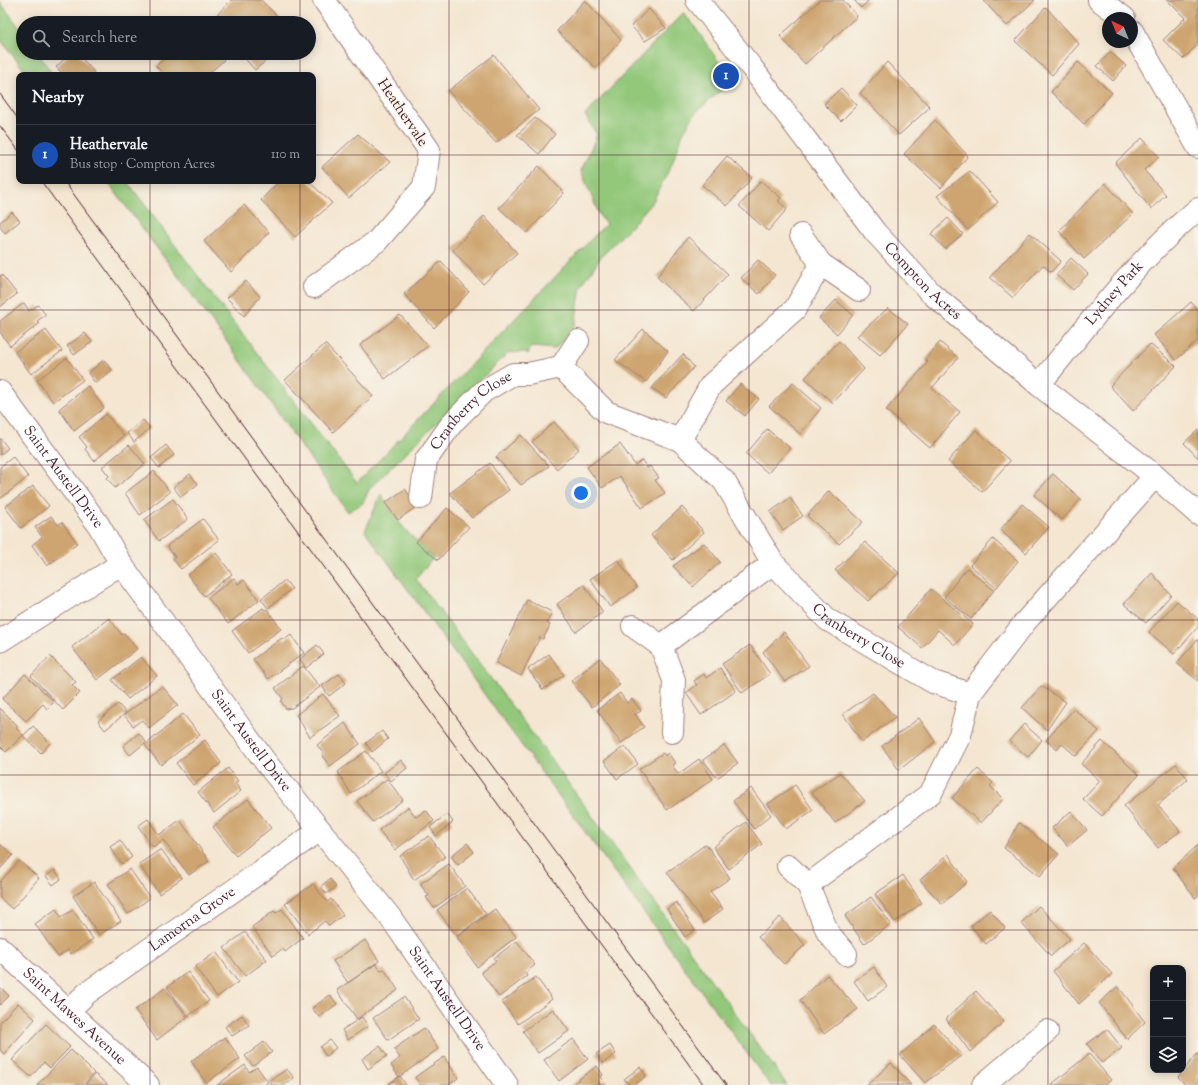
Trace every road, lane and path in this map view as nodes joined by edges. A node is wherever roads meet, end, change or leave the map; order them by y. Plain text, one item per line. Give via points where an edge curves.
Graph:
1 (324, 0) edge
2 (697, 0) edge
3 (1099, 0) edge
4 (1116, 12) edge
5 (1138, 42) edge
6 (1198, 147) edge
7 (1198, 209) edge
8 (801, 235) dead end
9 (821, 264) junction
10 (314, 288) dead end
11 (860, 290) dead end
12 (578, 341) dead end
13 (562, 367) junction
14 (1039, 385) junction
15 (0, 392) edge
16 (680, 440) junction
17 (1155, 476) junction
18 (421, 498) dead end
19 (1198, 514) edge
20 (773, 563) junction
21 (121, 564) junction
22 (633, 626) dead end
23 (0, 641) edge
24 (661, 646) junction
25 (970, 694) junction
26 (672, 732) dead end
27 (320, 830) junction
28 (788, 866) dead end
29 (808, 885) junction
30 (0, 948) edge
31 (846, 954) dead end
32 (68, 1011) junction
33 (1047, 1031) dead end
34 (148, 1085) edge
35 (507, 1085) edge
36 (983, 1085) edge

1 - 10 street, Heathervale via 429,150 424,187 377,241
2 - 14 street, Compton Acres via 752,68 875,232 931,293
3 - 4 street
5 - 6 street
7 - 14 street, Lydney Park via 1174,229 1108,300
8 - 9 street
9 - 11 street
9 - 16 street via 795,309 712,385
12 - 13 street
13 - 16 street, Cranberry Close via 606,412
13 - 18 street, Cranberry Close via 528,374 513,374 484,391 453,422 426,460
14 - 17 street, Compton Acres
15 - 21 street, Saint Austell Drive via 98,524
16 - 20 street, Cranberry Close via 724,481
17 - 19 street, Compton Acres
17 - 25 street via 1025,622
20 - 24 street
20 - 25 street, Cranberry Close via 828,620 933,682
21 - 23 street
21 - 27 street, Saint Austell Drive via 267,764
22 - 24 street
24 - 26 street via 674,680
25 - 29 street via 960,735 930,793
27 - 32 street, Lamorna Grove via 87,993
27 - 35 street, Saint Austell Drive via 390,917
28 - 29 street
29 - 31 street via 828,933
30 - 32 street, Saint Mawes Avenue
32 - 34 street, Saint Mawes Avenue
33 - 36 street

